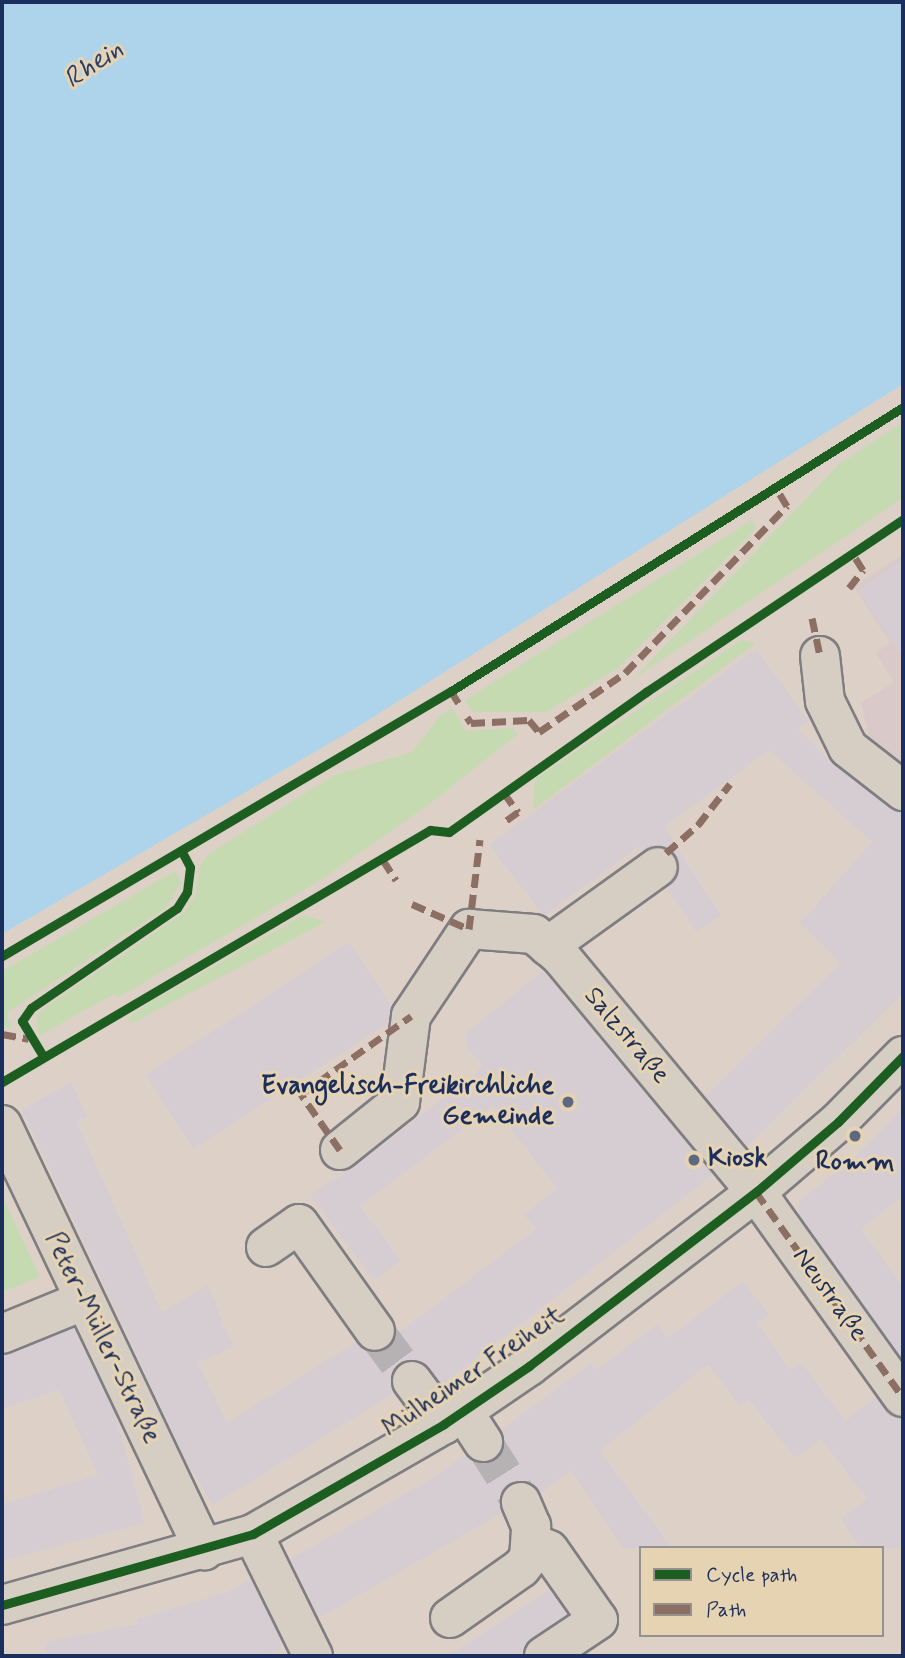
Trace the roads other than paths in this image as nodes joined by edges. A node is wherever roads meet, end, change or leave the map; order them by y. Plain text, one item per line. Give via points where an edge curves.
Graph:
1 (820, 656) dead end
2 (903, 792) edge
3 (658, 867) dead end
4 (548, 946) junction
5 (903, 1056) edge
6 (2, 1125) edge
7 (340, 1150) dead end
8 (756, 1192) junction
9 (267, 1247) dead end
10 (83, 1301) junction
11 (375, 1331) tunnel mouth
12 (2, 1334) edge
13 (412, 1381) tunnel mouth
14 (903, 1397) edge
15 (463, 1426) junction
16 (521, 1502) tunnel mouth
17 (253, 1534) junction
18 (533, 1543) junction
19 (204, 1550) junction
20 (2, 1605) edge
21 (450, 1618) dead end
22 (313, 1656) edge
23 (544, 1656) edge

1 - 2 street via 825,701 848,748
3 - 4 street
4 - 7 street, Salzstraße via 534,934 469,929 411,1016 400,1102
4 - 8 street, Salzstraße
5 - 8 street, Mülheimer Freiheit via 838,1122
6 - 10 street, Peter-Müller-Straße
8 - 14 street, Neustraße
8 - 15 street, Mülheimer Freiheit via 529,1366
9 - 11 street via 299,1224
10 - 12 street
10 - 19 street, Peter-Müller-Straße
13 - 15 street
15 - 17 street, Mülheimer Freiheit
16 - 18 street
17 - 19 street, Mülheimer Freiheit
17 - 22 street
18 - 21 street via 521,1569
18 - 23 street via 549,1550 598,1620
19 - 20 street, Mülheimer Freiheit

